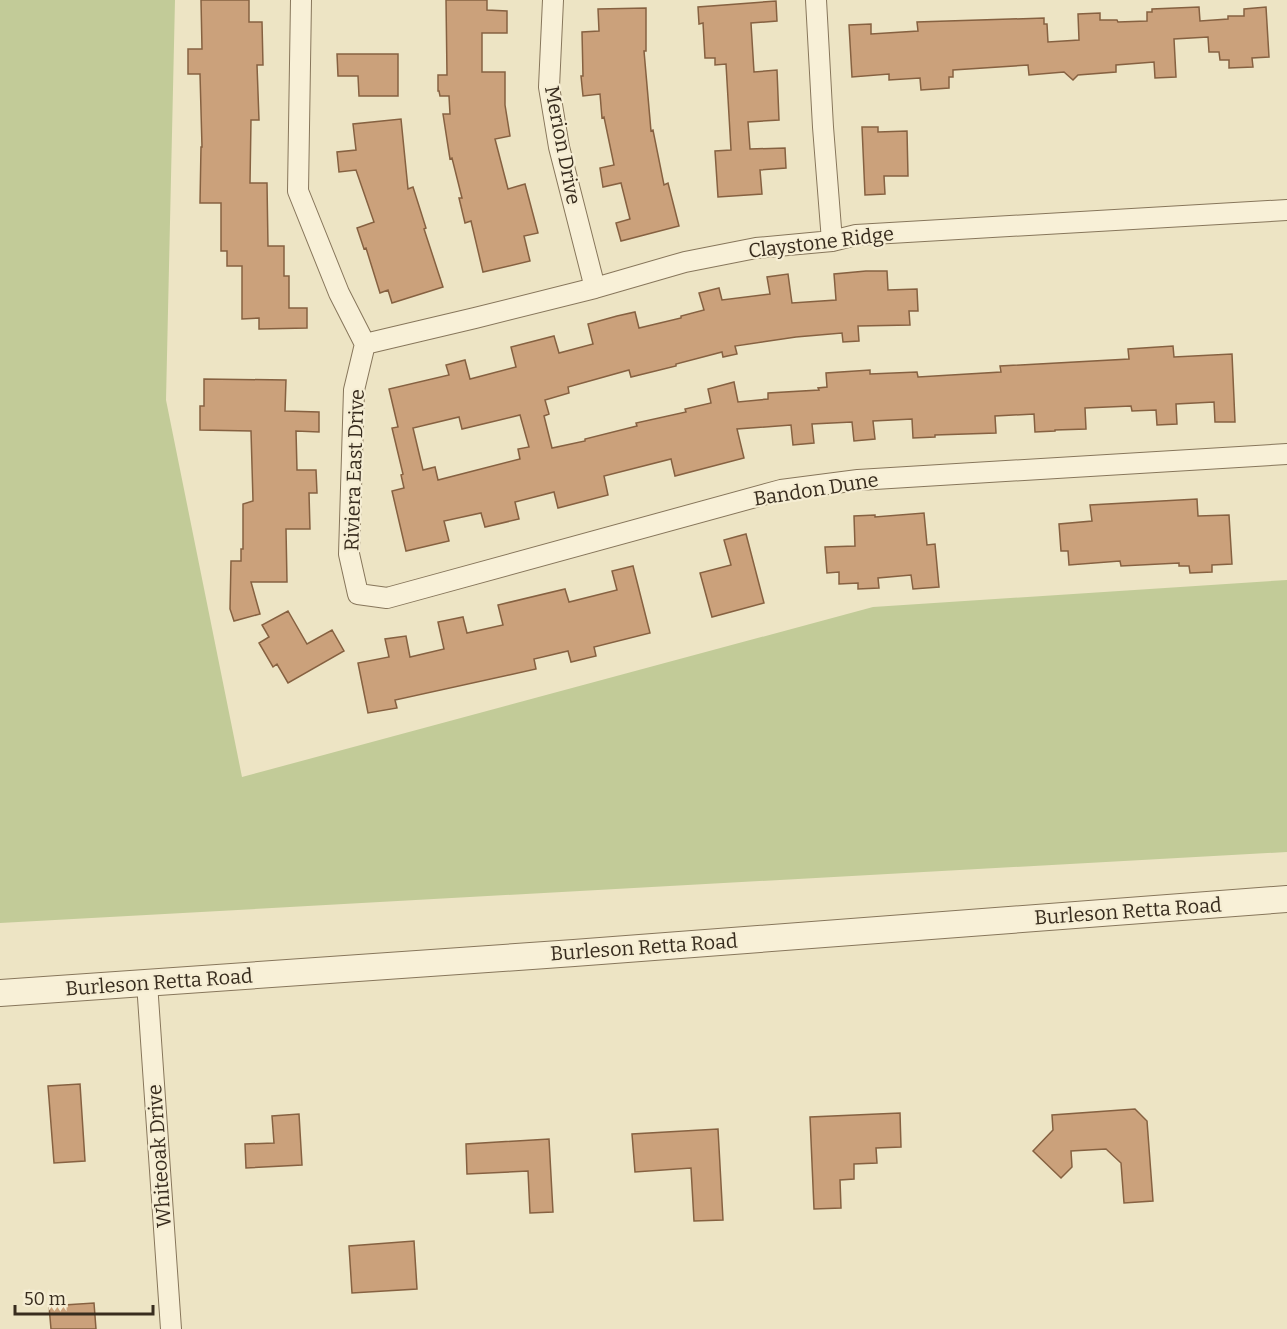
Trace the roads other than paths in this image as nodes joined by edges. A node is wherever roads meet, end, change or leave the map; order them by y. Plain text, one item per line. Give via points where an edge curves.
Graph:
1 (301, 0) edge
2 (553, 0) edge
3 (816, 0) edge
4 (1287, 210) edge
5 (831, 241) junction
6 (595, 288) junction
7 (365, 344) junction
8 (1287, 454) edge
9 (358, 594) joint
10 (1287, 899) edge
11 (147, 983) junction
12 (0, 993) edge
13 (171, 1329) edge

1 - 7 street via 298,192 339,293
2 - 6 street, Merion Drive via 549,87 559,147
3 - 5 street
4 - 5 street, Claystone Ridge via 856,235
5 - 6 street, Claystone Ridge via 756,248 685,262
6 - 7 street, Claystone Ridge
7 - 9 street, Riviera East Drive via 354,390 350,554
8 - 9 street, Bandon Dune via 858,480 781,490 387,598
10 - 11 street, Burleson Retta Road
11 - 12 street, Burleson Retta Road
11 - 13 street, Whiteoak Drive

